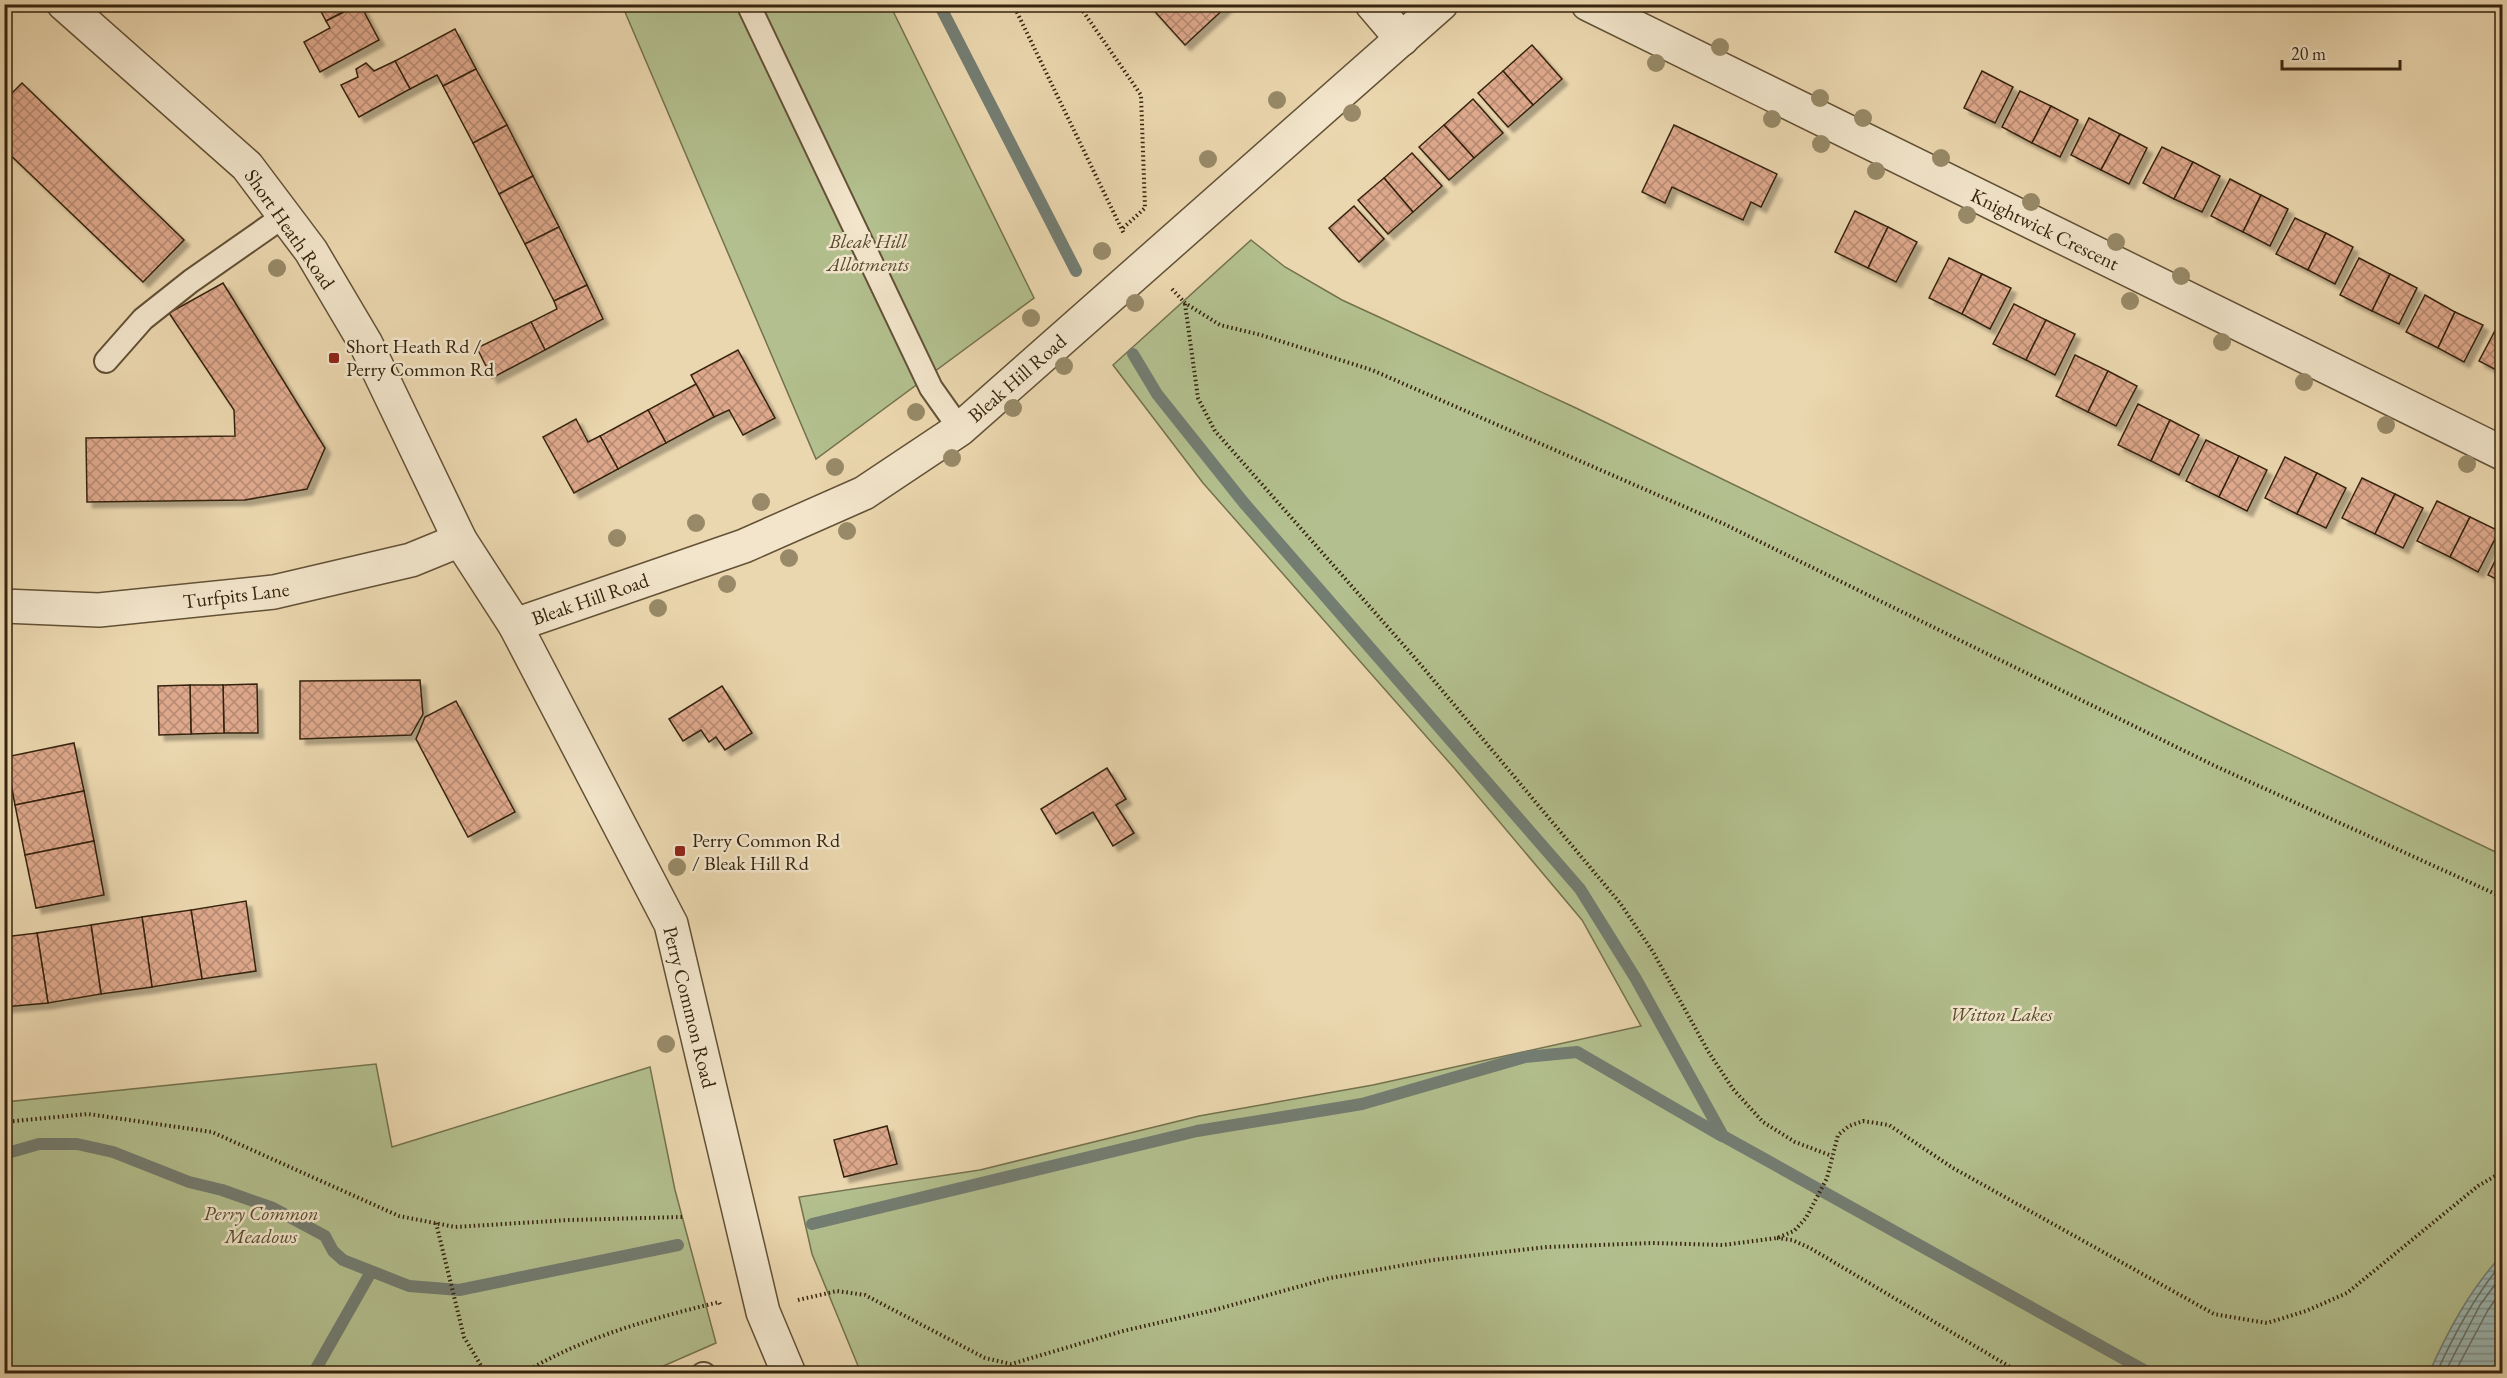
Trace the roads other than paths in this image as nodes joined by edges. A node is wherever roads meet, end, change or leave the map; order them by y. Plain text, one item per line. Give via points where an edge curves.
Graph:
1 (64, 4) edge
2 (748, 4) edge
3 (1372, 4) edge
4 (1441, 4) edge
5 (1588, 4) edge
6 (1402, 39) junction
7 (284, 216) junction
8 (106, 361) dead end
9 (960, 429) junction
10 (2502, 453) edge
11 (460, 540) junction
12 (4, 606) edge
13 (515, 625) junction
14 (789, 1374) edge

1 - 7 street, Short Heath Road via 247,166
2 - 9 lane via 931,388
3 - 6 street
4 - 6 street, Bleak Hill Road
5 - 10 street, Knightwick Crescent
6 - 9 street, Bleak Hill Road
7 - 8 lane via 143,319
7 - 11 street, Short Heath Road via 311,251 366,344
9 - 13 street, Bleak Hill Road via 864,493 765,537
11 - 12 street, Turfpits Lane via 411,560 274,592 99,610
11 - 13 street, Perry Common Road
13 - 14 street, Perry Common Road via 671,924 763,1312

